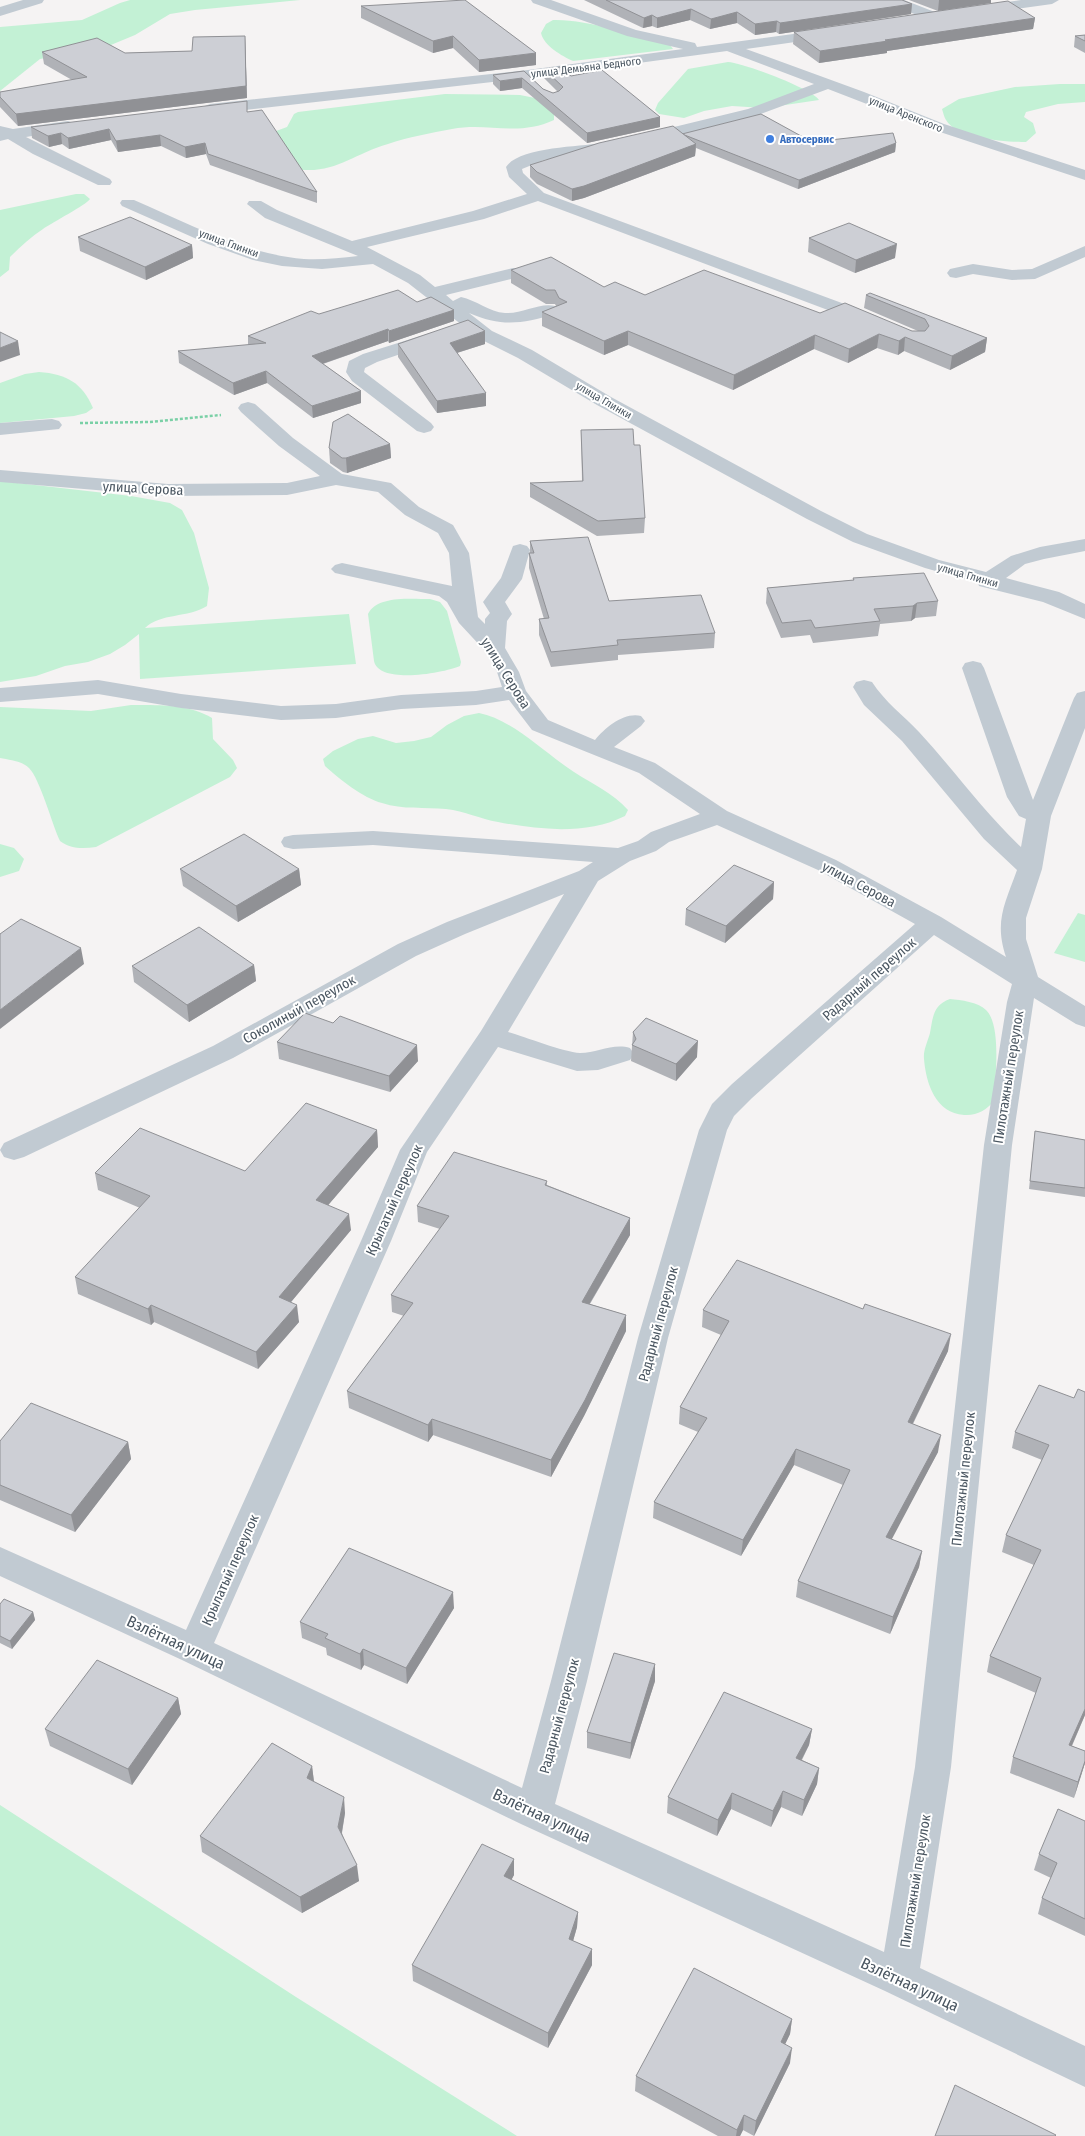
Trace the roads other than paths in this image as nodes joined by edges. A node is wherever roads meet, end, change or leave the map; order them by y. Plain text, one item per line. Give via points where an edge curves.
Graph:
1 (37, 0) edge
2 (538, 0) edge
3 (891, 0) edge
4 (1052, 0) edge
5 (0, 12) edge
6 (935, 17) junction
7 (906, 21) edge
8 (846, 30) edge
9 (728, 48) junction
10 (703, 51) junction
11 (747, 54) junction
12 (528, 74) junction
13 (578, 80) edge
14 (827, 84) junction
15 (540, 85) edge
16 (198, 111) edge
17 (84, 124) edge
18 (4, 132) edge
19 (1084, 174) edge
20 (104, 182) dead end
21 (538, 196) junction
22 (128, 203) dead end
23 (255, 204) dead end
24 (351, 246) junction
25 (1085, 251) edge
26 (376, 258) junction
27 (513, 273) edge
28 (956, 273) dead end
29 (436, 292) junction
30 (549, 310) edge
31 (470, 324) junction
32 (884, 325) edge
33 (248, 408) road end
34 (52, 425) road end
35 (0, 428) edge
36 (424, 428) dead end
37 (0, 476) edge
38 (336, 479) junction
39 (1085, 546) edge
40 (520, 550) dead end
41 (342, 569) dead end
42 (987, 581) junction
43 (1085, 612) edge
44 (467, 618) junction
45 (494, 648) junction
46 (973, 668) dead end
47 (864, 687) dead end
48 (515, 692) junction
49 (0, 695) edge
50 (1083, 709) edge
51 (633, 721) dead end
52 (599, 750) junction
53 (718, 816) junction
54 (1039, 816) junction
55 (293, 842) dead end
56 (621, 856) junction
57 (1030, 869) junction
58 (588, 876) junction
59 (932, 923) junction
60 (1026, 980) junction
61 (1085, 1018) edge
62 (492, 1036) junction
63 (620, 1054) dead end
64 (14, 1150) dead end
65 (0, 1561) edge
66 (194, 1650) junction
67 (534, 1812) junction
68 (900, 1978) junction
69 (1085, 2067) edge

1 - 5 street
2 - 10 street via 624,31
3 - 6 street
4 - 6 street
6 - 7 street
8 - 9 street, улица Демьяна Бедного
9 - 10 street, улица Демьяна Бедного
9 - 11 street, улица Аренского
10 - 12 street, улица Демьяна Бедного
11 - 13 street
11 - 14 street, улица Аренского
12 - 15 street
12 - 16 street, улица Демьяна Бедного
14 - 19 street, улица Аренского via 971,139
14 - 21 street via 753,112 652,137 520,162 514,167 515,174
17 - 18 street
18 - 20 street
21 - 24 street via 478,215
21 - 32 street
22 - 26 street, улица Глинки via 238,249 273,258 302,264 340,264
23 - 24 street via 271,214
24 - 26 street
25 - 28 street via 1026,276 972,269
26 - 29 street, улица Глинки
27 - 29 street
29 - 30 street via 498,319
29 - 31 street, улица Глинки
31 - 36 street via 356,365 355,372 359,377
31 - 42 street, улица Глинки via 604,401 852,534
33 - 38 street via 286,442
34 - 35 street
37 - 38 street, улица Серова via 168,490 287,489
38 - 44 street, улица Серова via 384,488 412,511 446,529 459,553
39 - 42 street via 1018,560
40 - 45 street via 511,579 494,602 501,614 496,619
41 - 44 street via 446,592 455,598
42 - 43 street, улица Глинки via 1051,597
44 - 45 street, улица Серова
45 - 48 street, улица Серова
46 - 54 street via 1019,798 1028,811
47 - 57 street via 872,700 910,736 993,834
48 - 49 street via 336,711 282,713 98,687
48 - 52 street, улица Серова via 540,725
50 - 54 street
51 - 52 street via 608,739
52 - 53 street, улица Серова via 647,768
53 - 56 street, Крылатый переулок via 660,837
53 - 59 street, улица Серова via 827,865
54 - 57 street
55 - 56 street via 394,839
56 - 58 street, Крылатый переулок
57 - 60 street via 1013,918 1013,939
58 - 62 street, Крылатый переулок
58 - 64 street, Соколиный переулок via 407,950 223,1052
59 - 60 street, улица Серова
59 - 67 street, Радарный переулок via 742,1091 722,1111 713,1130 653,1338
60 - 61 street, улица Серова
60 - 68 street, Пилотажный переулок via 998,1145 933,1767
62 - 63 street via 577,1062 598,1061
62 - 66 street, Крылатый переулок via 414,1150
65 - 66 street, Взлётная улица
66 - 67 street, Взлётная улица
67 - 68 street, Взлётная улица
68 - 69 street, Взлётная улица

